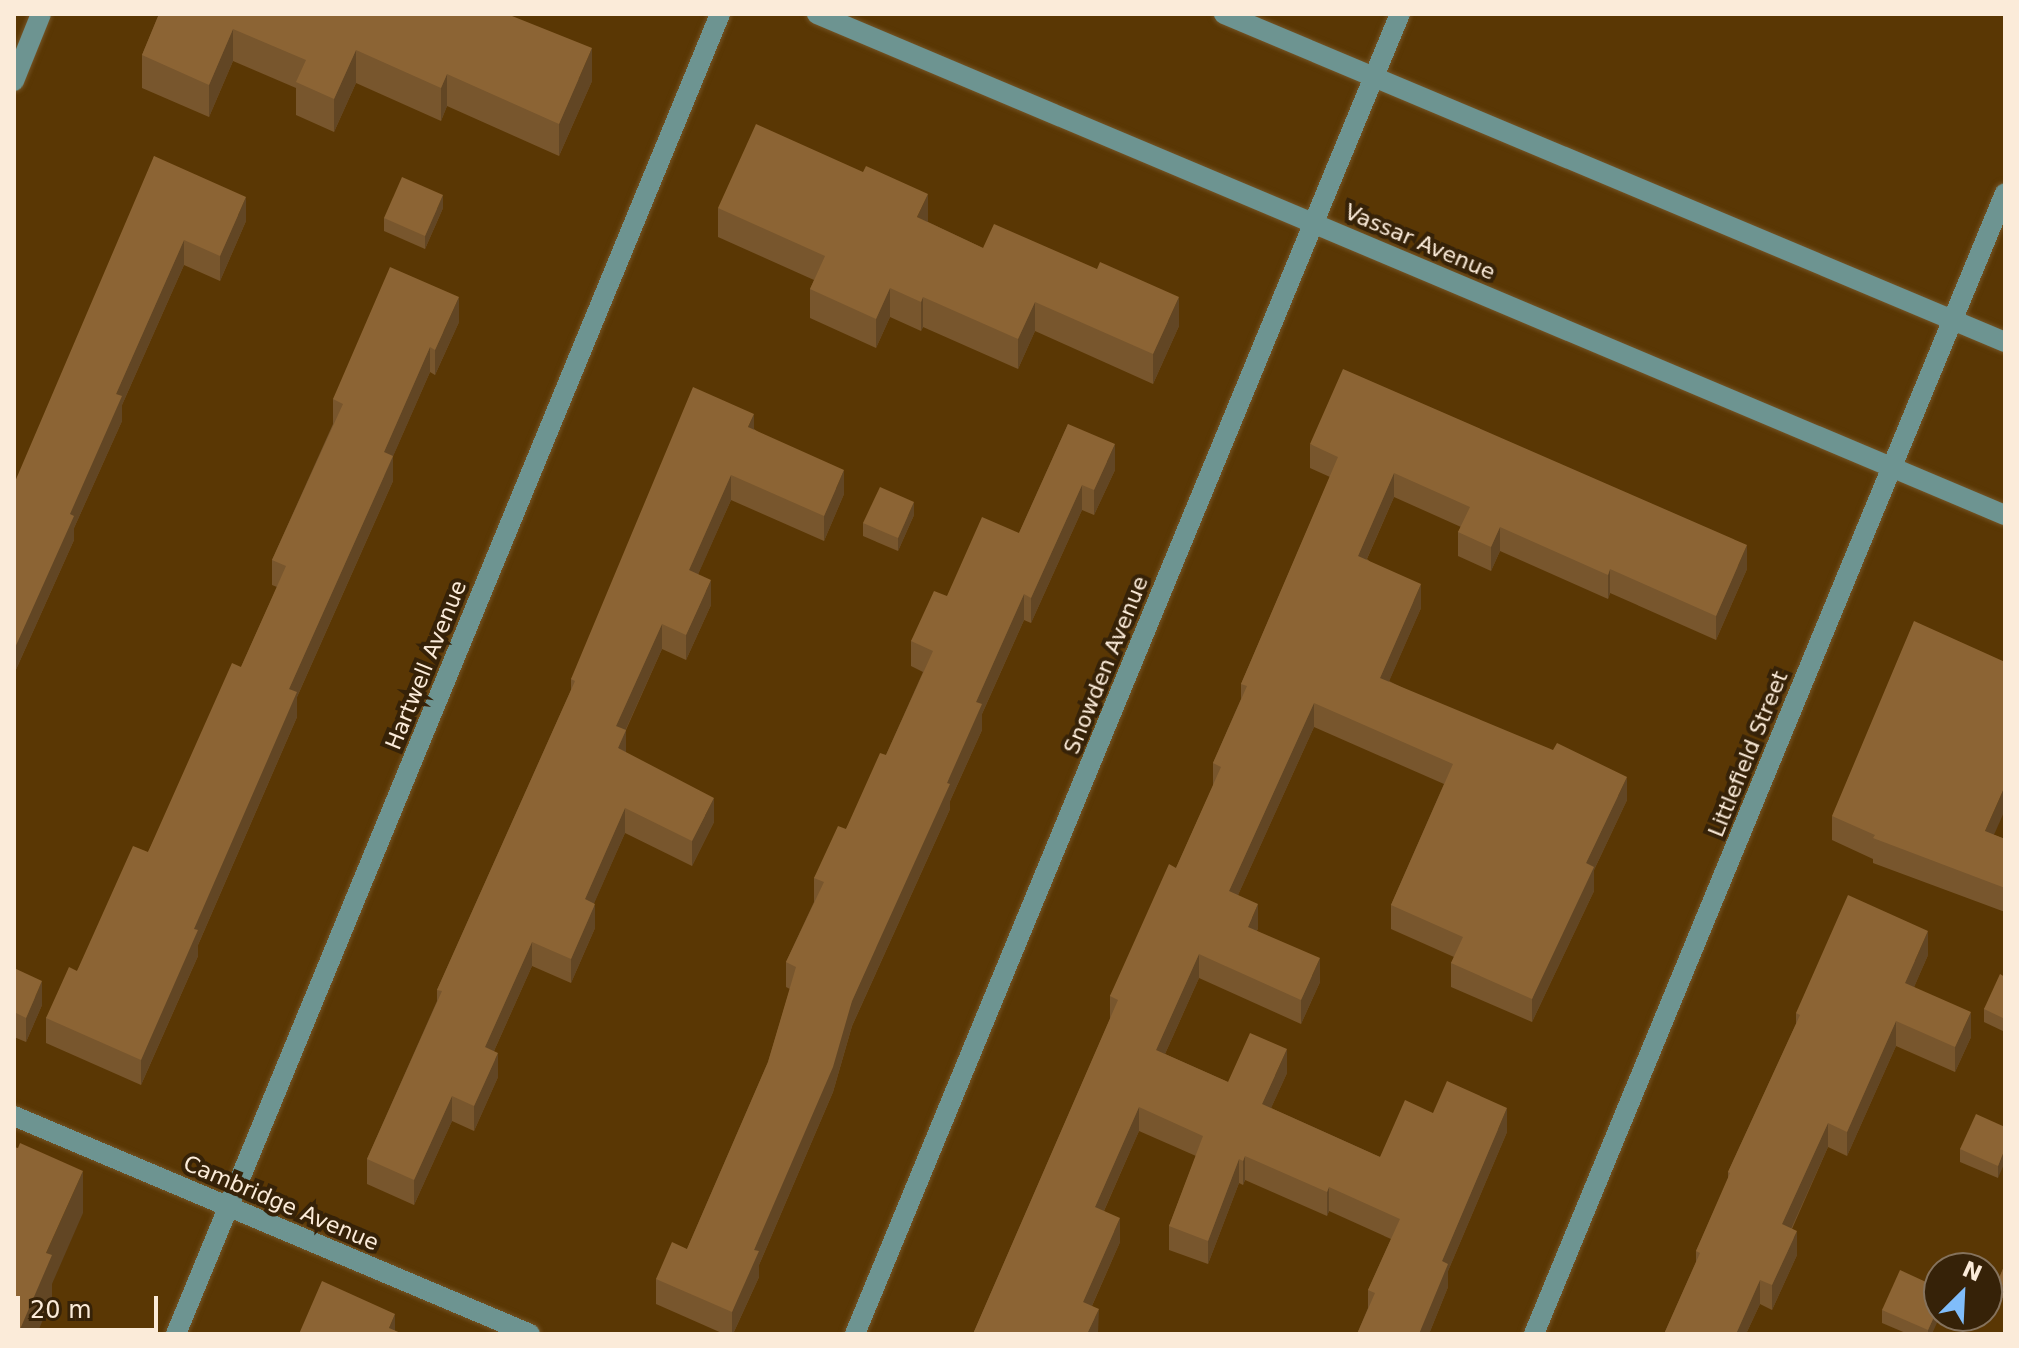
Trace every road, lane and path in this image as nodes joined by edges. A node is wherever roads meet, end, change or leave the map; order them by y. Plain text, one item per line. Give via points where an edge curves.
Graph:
1 (41, 14) edge
2 (720, 14) edge
3 (817, 14) edge
4 (1224, 14) edge
5 (1400, 14) edge
6 (1374, 76) junction
7 (15, 78) edge
8 (2005, 193) edge
9 (1314, 224) junction
10 (1953, 320) junction
11 (2005, 342) edge
12 (1892, 467) junction
13 (2005, 515) edge
14 (14, 1116) edge
15 (229, 1207) junction
16 (176, 1334) edge
17 (530, 1334) edge
18 (855, 1334) edge
19 (1534, 1334) edge

1 - 7 street
2 - 15 street, Hartwell Avenue
3 - 9 street, Vassar Avenue
4 - 6 street
5 - 6 street, Snowden Avenue
6 - 9 street, Snowden Avenue
6 - 10 street
8 - 10 street, Littlefield Street
9 - 12 street, Vassar Avenue
9 - 18 street, Snowden Avenue
10 - 11 street
10 - 12 street, Littlefield Street
12 - 13 street, Vassar Avenue
12 - 19 street, Littlefield Street
14 - 15 street, Cambridge Avenue
15 - 16 street, Hartwell Avenue
15 - 17 street, Cambridge Avenue

